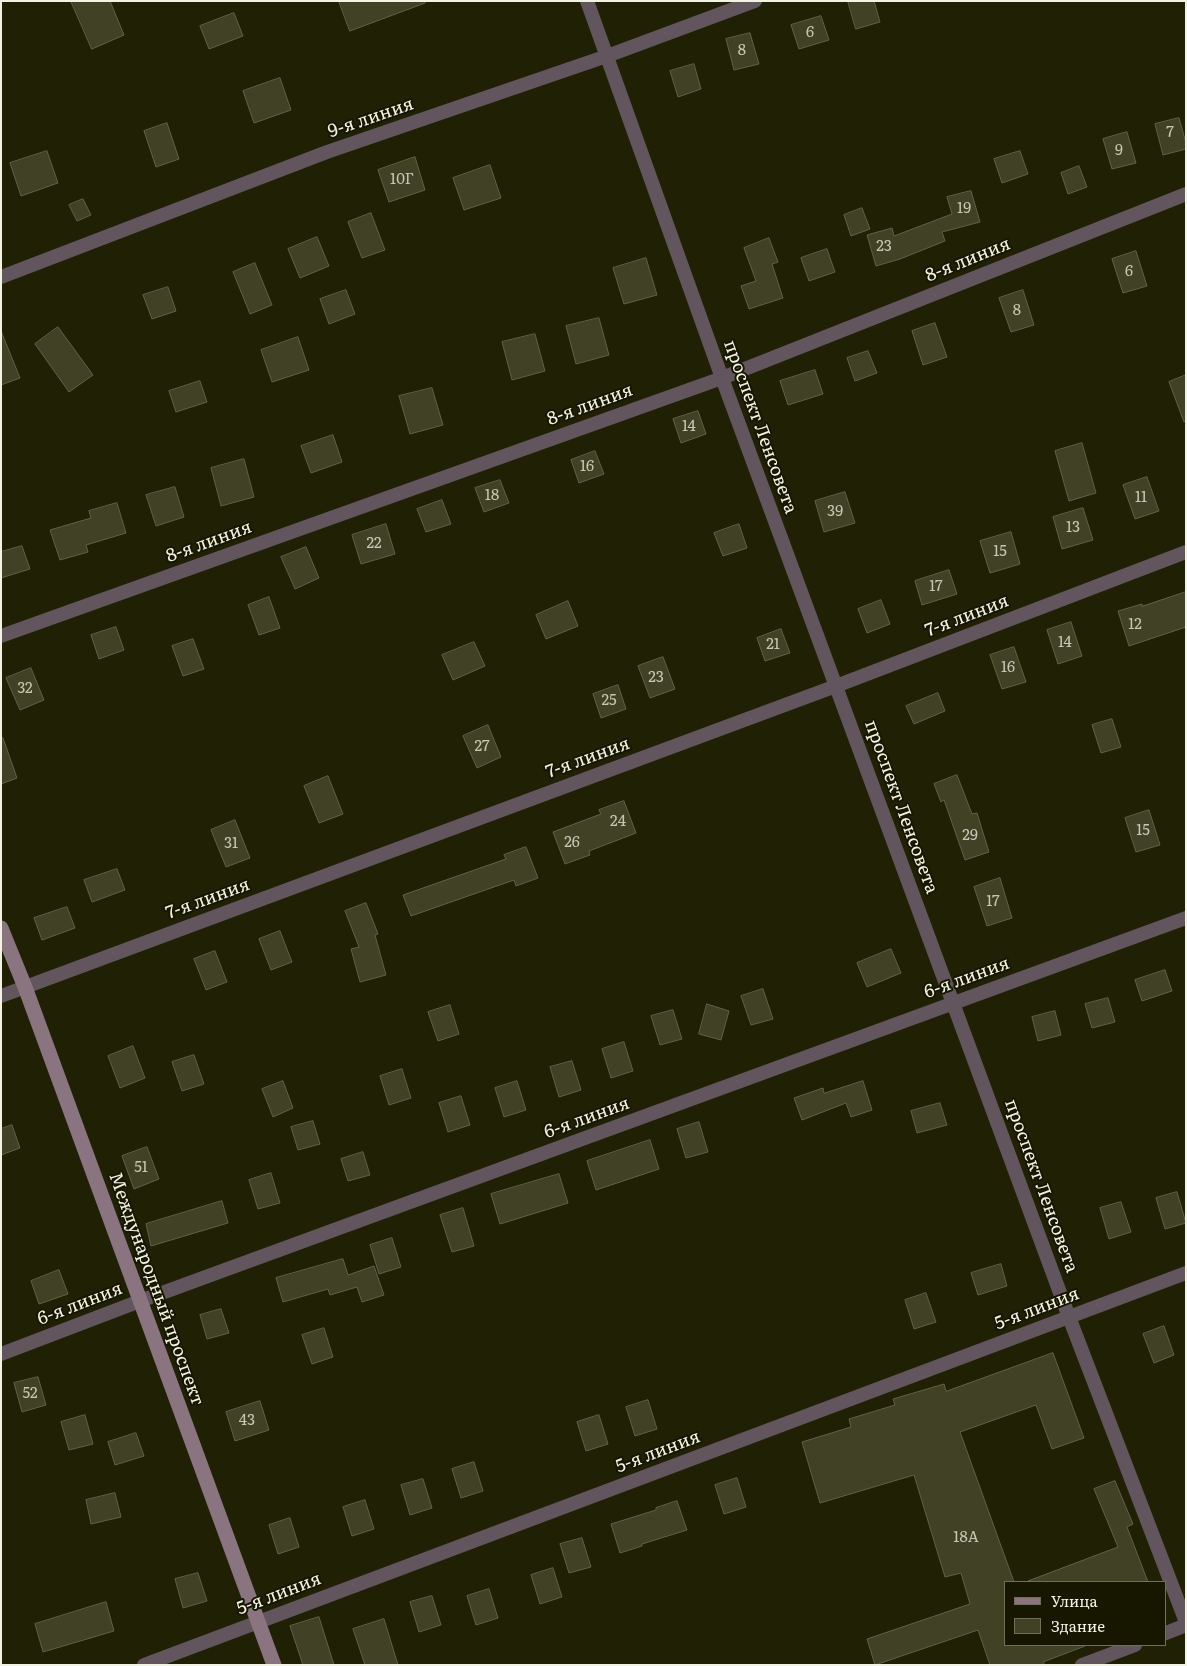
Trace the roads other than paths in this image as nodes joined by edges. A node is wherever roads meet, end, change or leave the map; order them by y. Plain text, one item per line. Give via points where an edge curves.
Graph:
1 (587, 1) edge
2 (755, 1) edge
3 (607, 56) junction
4 (1186, 194) edge
5 (1, 277) edge
6 (722, 378) junction
7 (1186, 552) edge
8 (1, 636) edge
9 (836, 686) junction
10 (1186, 918) edge
11 (1, 928) edge
12 (25, 987) junction
13 (1, 996) edge
14 (954, 1003) junction
15 (1186, 1273) edge
16 (140, 1301) junction
17 (1069, 1317) junction
18 (1, 1354) edge
19 (258, 1622) junction
20 (1186, 1624) edge
21 (1167, 1633) edge
22 (1132, 1646) edge
23 (144, 1665) edge
24 (274, 1665) edge
25 (1082, 1665) edge

1 - 3 street, проспект Ленсовета
2 - 3 street, 9-я линия
3 - 5 street, 9-я линия via 327,152
3 - 6 street, проспект Ленсовета
4 - 6 street, 8-я линия
6 - 8 street, 8-я линия
6 - 9 street, проспект Ленсовета
7 - 9 street, 7-я линия
9 - 12 street, 7-я линия
9 - 14 street, проспект Ленсовета
10 - 14 street, 6-я линия
11 - 12 street, Международный проспект
12 - 13 street, 7-я линия
12 - 16 street, Международный проспект
14 - 16 street, 6-я линия
14 - 17 street, проспект Ленсовета
15 - 17 street, 5-я линия
16 - 18 street, 6-я линия
16 - 19 street, Международный проспект
17 - 19 street, 5-я линия
17 - 20 street, проспект Ленсовета
19 - 23 street, 5-я линия
19 - 24 street, Международный проспект
20 - 21 street
22 - 25 street

